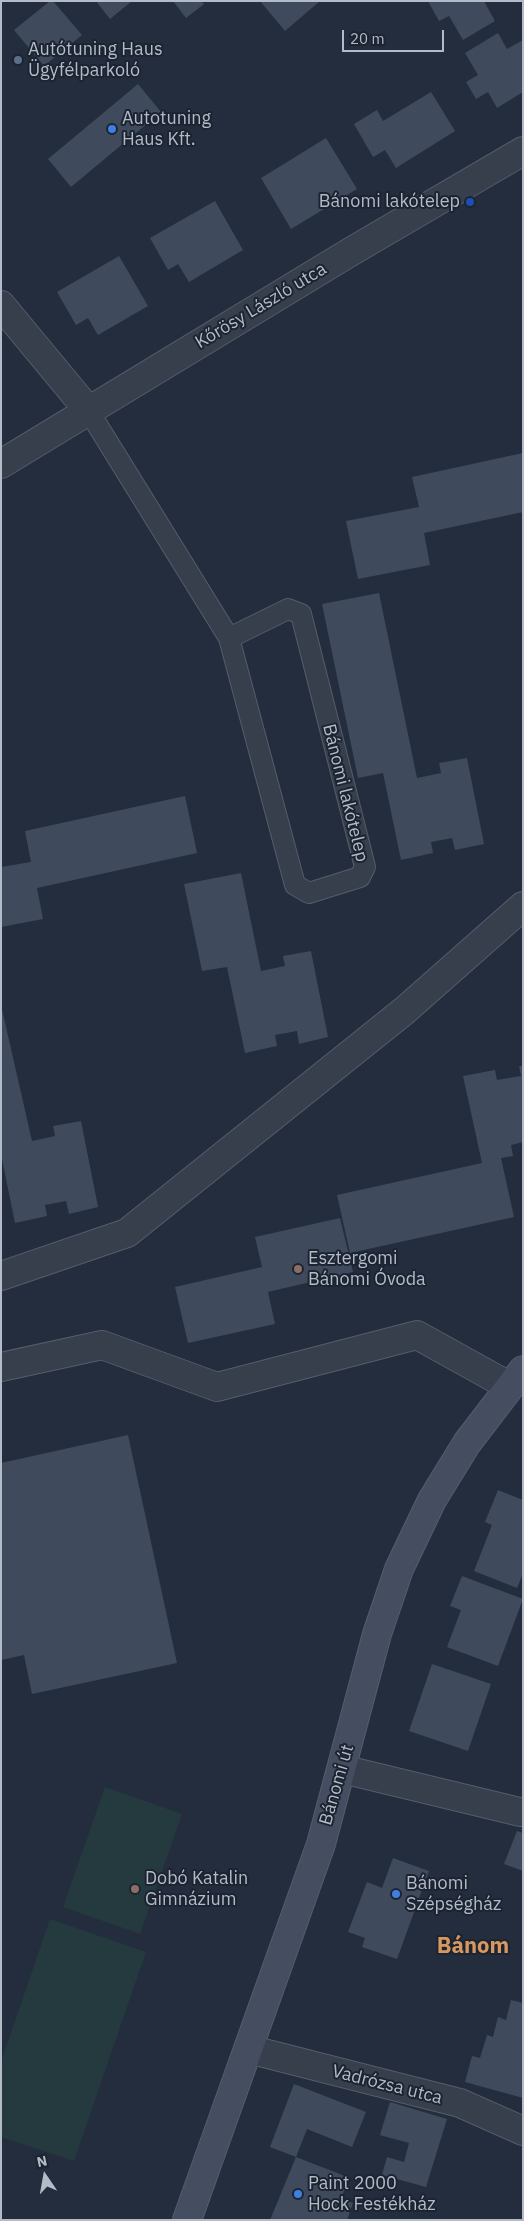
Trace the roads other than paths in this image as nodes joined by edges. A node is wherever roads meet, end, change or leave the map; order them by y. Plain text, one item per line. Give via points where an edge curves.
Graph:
1 (523, 151) edge
2 (1, 306) edge
3 (88, 410) junction
4 (1, 464) edge
5 (229, 638) junction
6 (523, 906) edge
7 (1, 1276) edge
8 (1, 1367) edge
9 (516, 1378) edge
10 (342, 1769) junction
11 (520, 1812) dead end
12 (248, 2049) junction
13 (523, 2131) edge
14 (187, 2220) edge

1 - 3 street, Kőrösy László utca
2 - 3 street
3 - 4 street, Kőrösy László utca
3 - 5 lane, Bánomi lakótelep
5 - 5 lane, Bánomi lakótelep via 288,608 300,614 365,867 360,877 309,893 295,885
6 - 7 street via 404,1011 127,1233
8 - 9 street via 102,1345 217,1387 417,1335
9 - 10 main road, Bánomi út via 467,1444 432,1500 400,1568 378,1634
10 - 11 street
10 - 12 main road, Bánomi út via 318,1853
12 - 13 street, Vadrózsa utca via 460,2103
12 - 14 main road, Bánomi út

